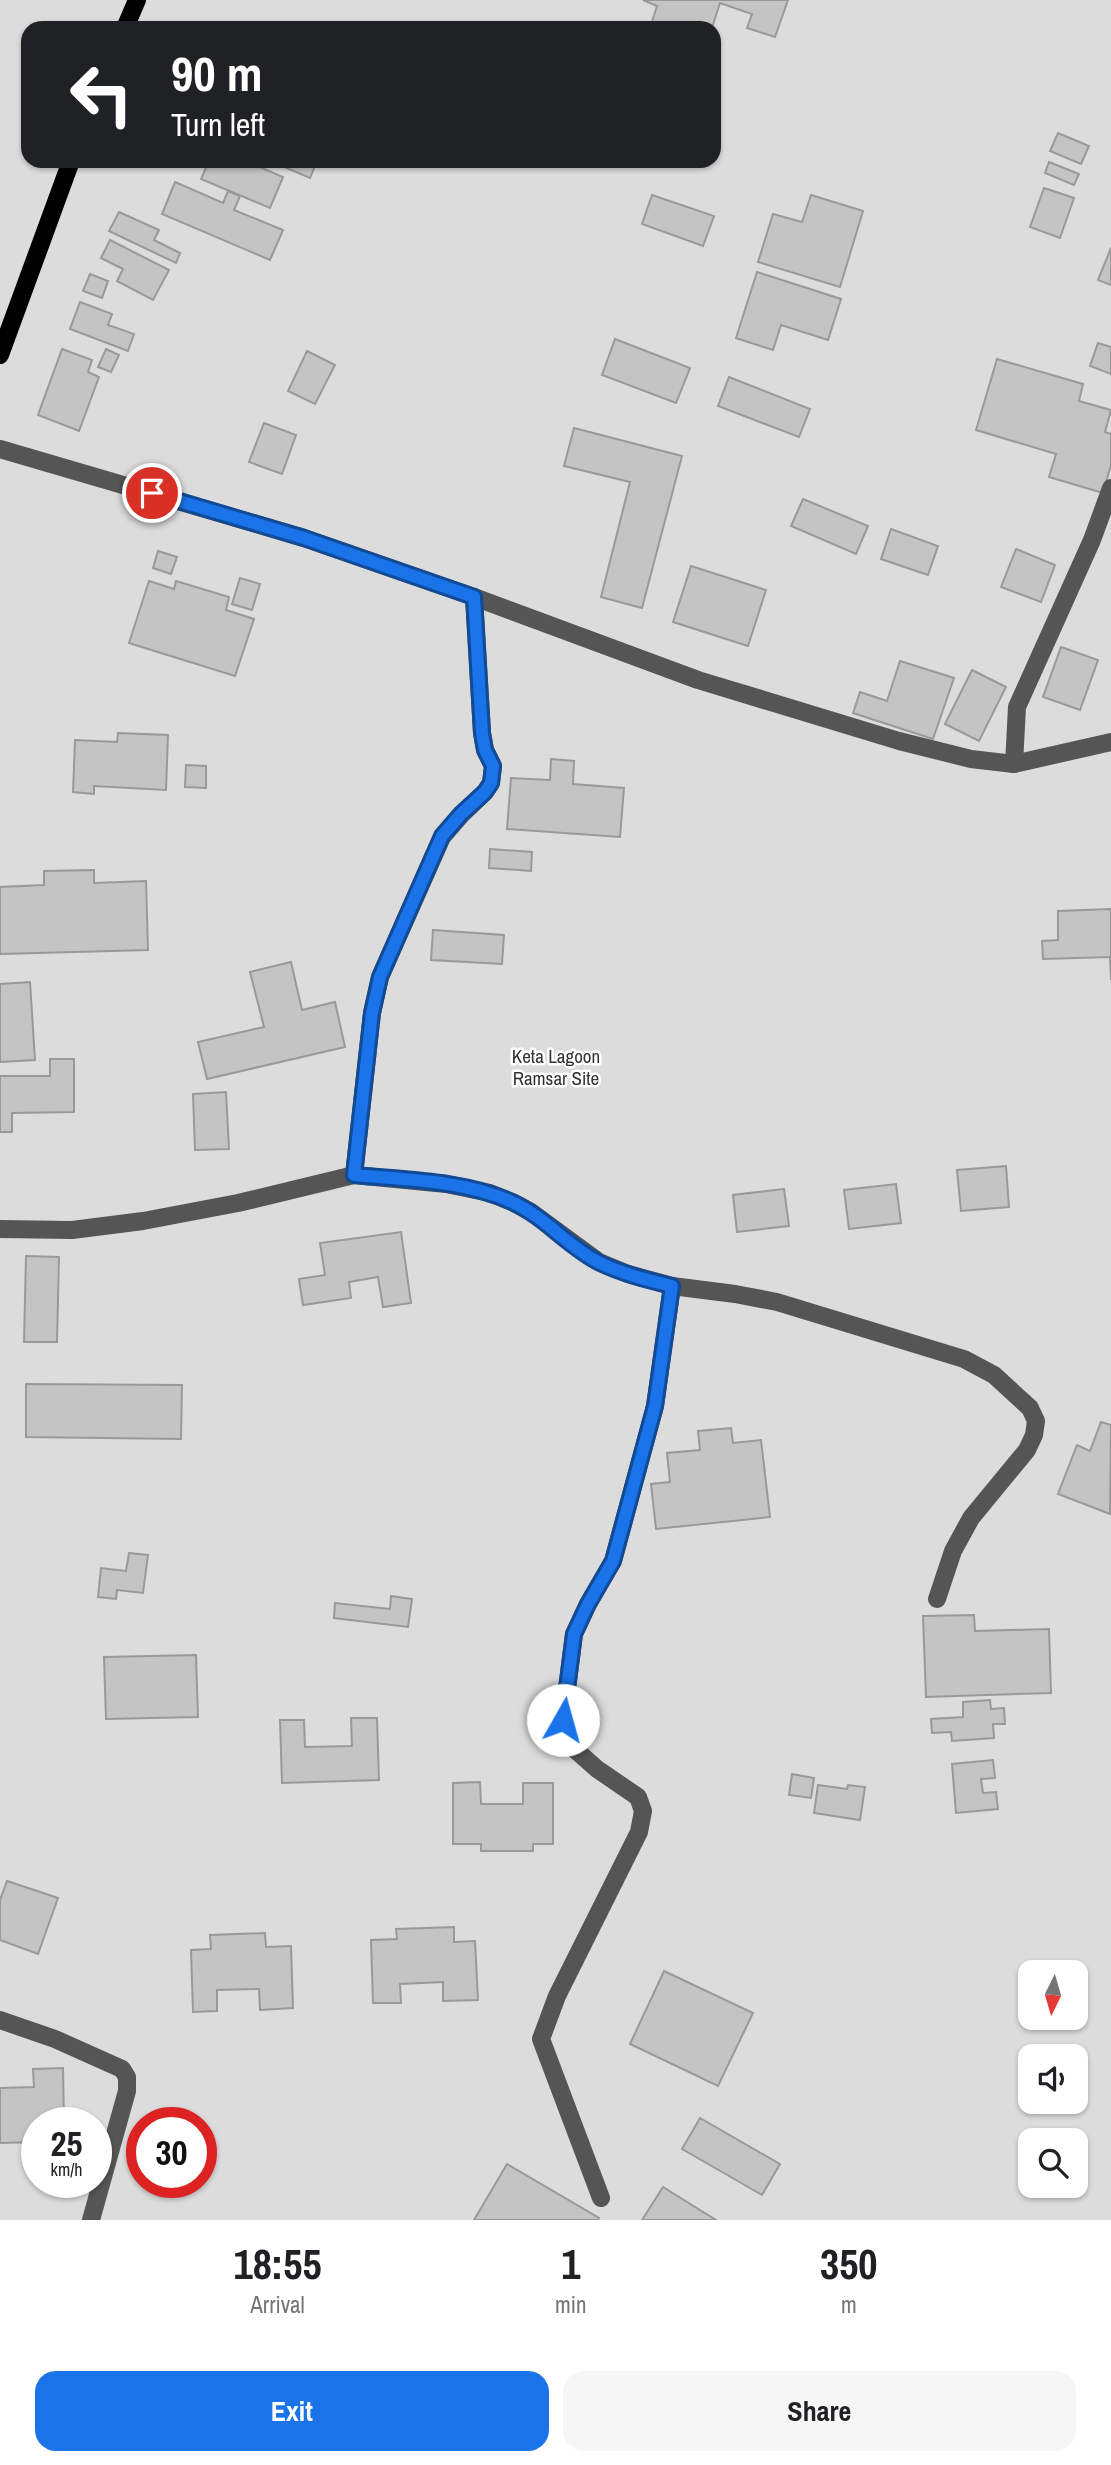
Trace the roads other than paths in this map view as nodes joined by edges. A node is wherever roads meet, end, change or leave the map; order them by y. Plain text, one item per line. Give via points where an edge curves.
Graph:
1 (137, 0) edge
2 (128, 21) edge
3 (68, 168) edge
4 (0, 355) edge
5 (0, 449) edge
6 (1111, 488) edge
7 (474, 597) junction
8 (1111, 742) edge
9 (1014, 764) junction
10 (354, 1175) junction
11 (0, 1229) edge
12 (672, 1286) junction
13 (937, 1598) dead end
14 (0, 2020) edge
15 (601, 2199) dead end
16 (91, 2220) edge

1 - 2 main road
3 - 4 main road
5 - 7 street via 304,538
6 - 9 street via 1017,708
7 - 9 street via 698,680 899,741
7 - 10 street via 482,733 493,766 491,783 442,836 380,977
8 - 9 street
10 - 11 street via 143,1222 72,1230
10 - 12 street via 489,1193 531,1212 599,1262
12 - 13 street via 777,1302 964,1359 994,1375 1030,1408 1036,1421 1034,1436 971,1518 953,1551
12 - 15 street via 655,1406 613,1561 574,1634 563,1720 570,1745 638,1797 643,1811 639,1832 557,1996 541,2039
14 - 16 street via 122,2069 127,2077

